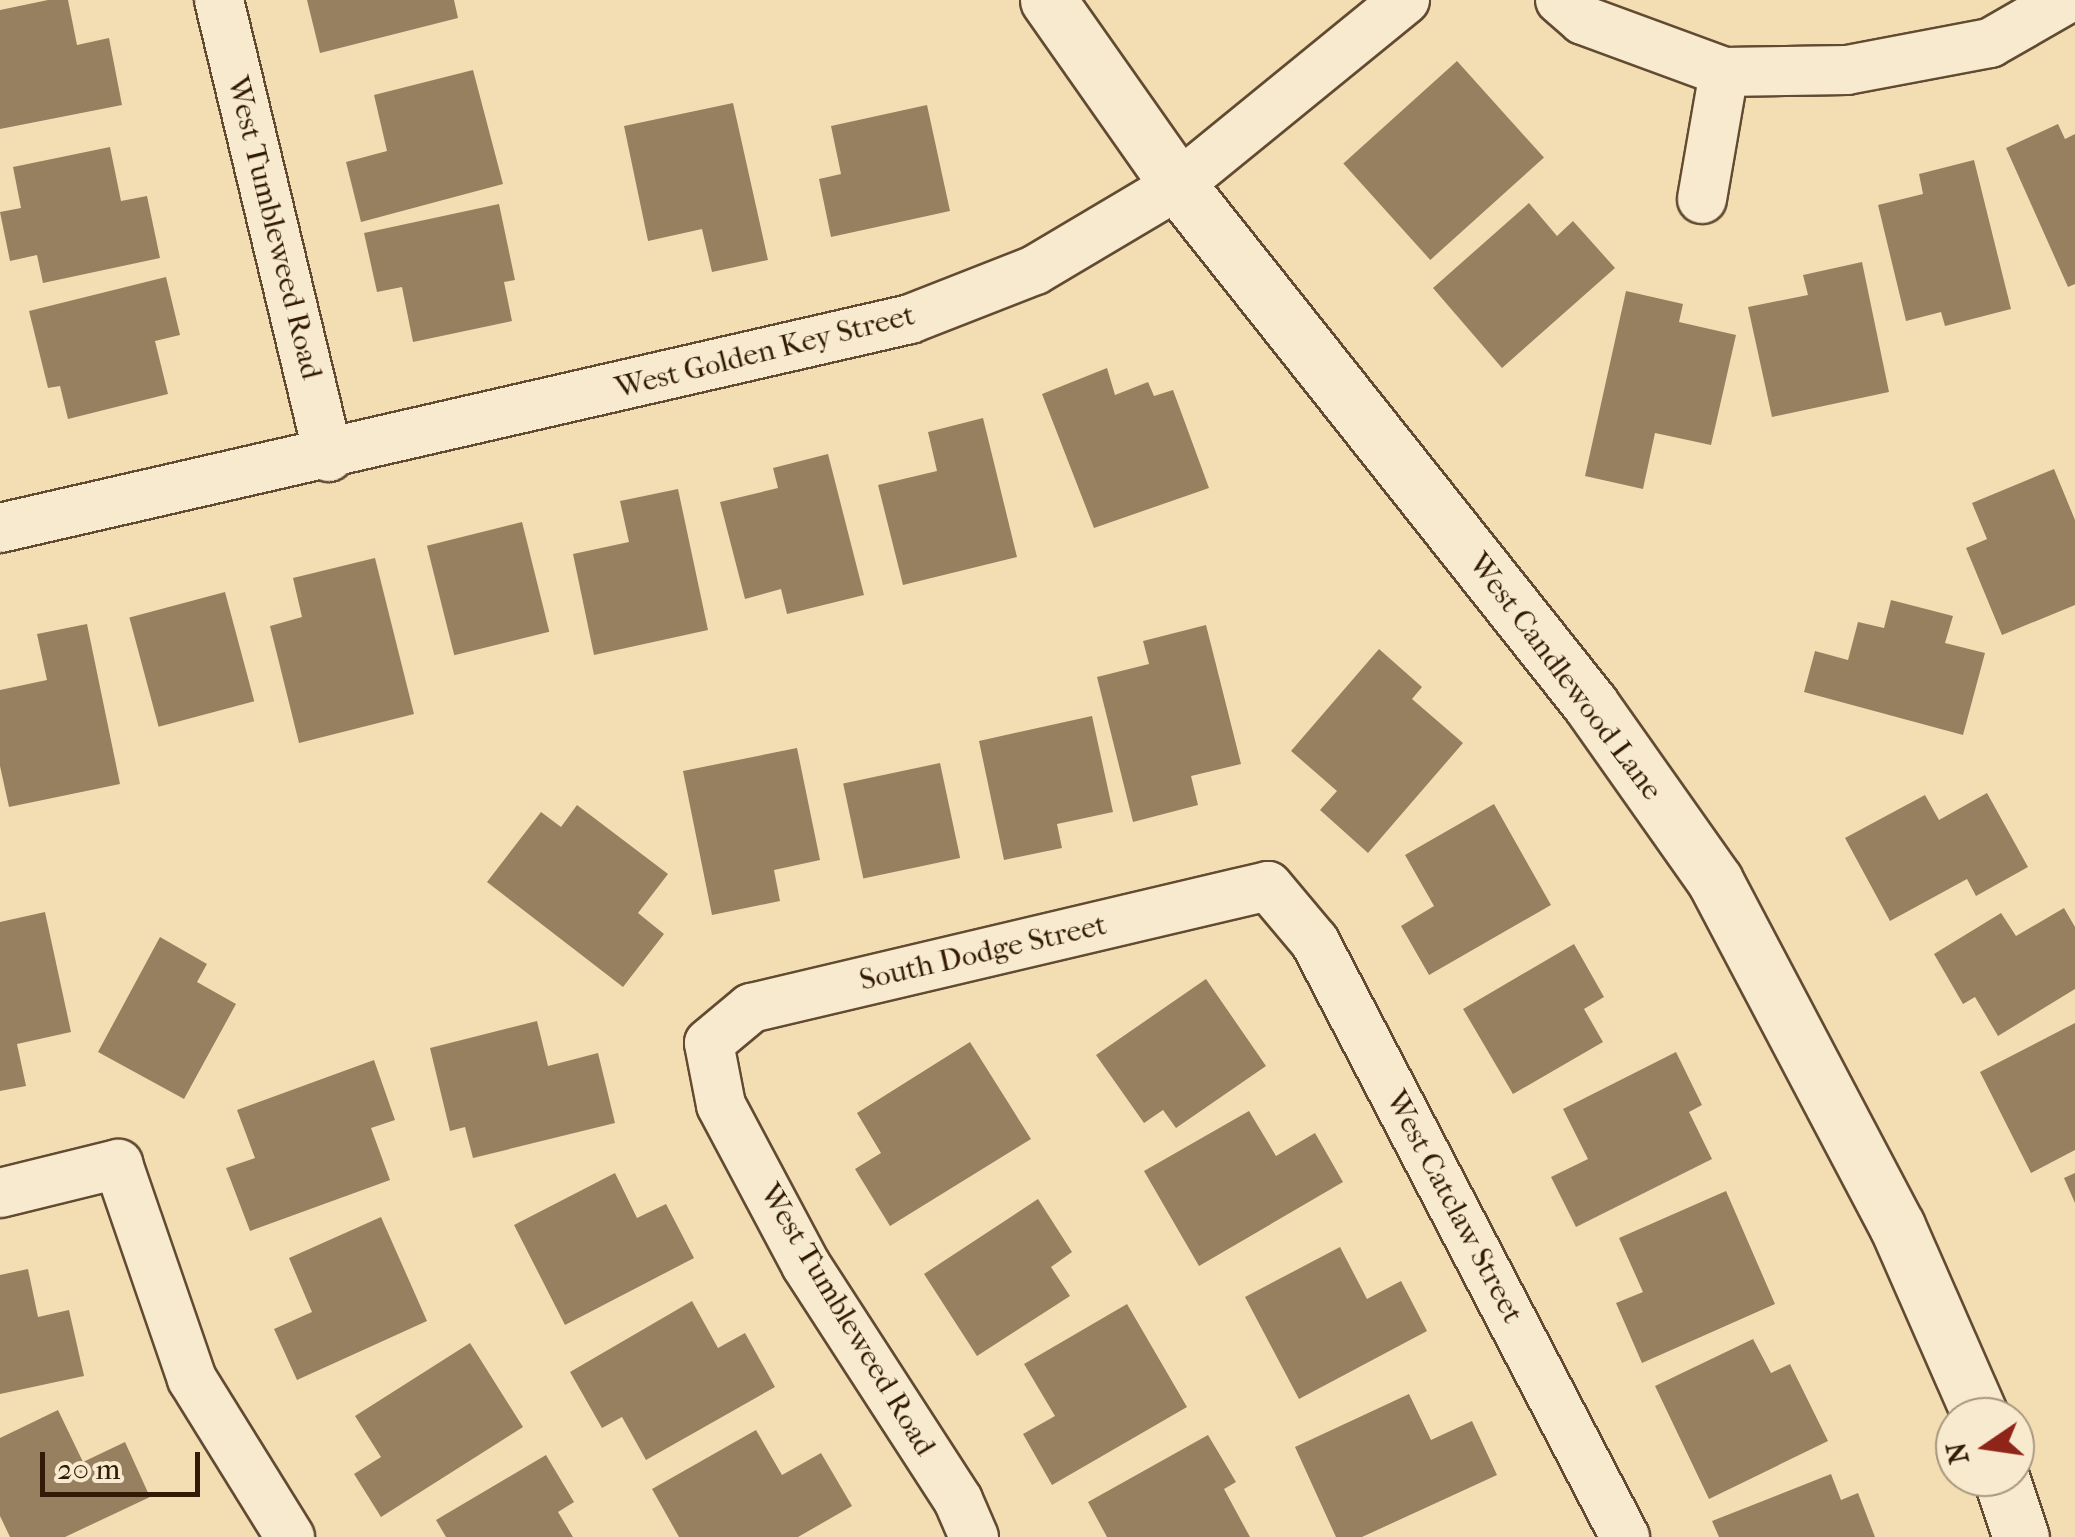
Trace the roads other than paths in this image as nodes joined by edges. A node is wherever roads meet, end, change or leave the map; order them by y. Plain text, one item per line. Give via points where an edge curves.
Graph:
1 (219, 0) edge
2 (1048, 0) edge
3 (1405, 0) edge
4 (1560, 0) edge
5 (2066, 0) edge
6 (1724, 72) junction
7 (1178, 185) junction
8 (1702, 199) dead end
9 (329, 456) junction
10 (0, 528) edge
11 (1268, 886) joint
12 (710, 1044) joint
13 (0, 1192) edge
14 (1971, 1397) edge
15 (2008, 1497) edge
16 (290, 1537) edge
17 (974, 1537) edge
18 (1626, 1537) edge
19 (2021, 1537) edge

1 - 9 street, West Tumbleweed Road
2 - 7 street, West Candlewood Lane
3 - 7 street, West Golden Key Street
4 - 6 street via 1583,20
5 - 6 street via 1990,44 1846,70
6 - 8 street
7 - 9 street, West Golden Key Street via 1035,270 910,319
7 - 14 street, West Candlewood Lane via 1591,704 1715,881 1897,1226
9 - 10 street, West Golden Key Street
11 - 12 street, South Dodge Street via 751,1008
11 - 18 street, West Catclaw Street via 1315,942
12 - 17 street, West Tumbleweed Road via 721,1105 806,1265 958,1500
13 - 16 street via 118,1164 192,1379
15 - 19 street

